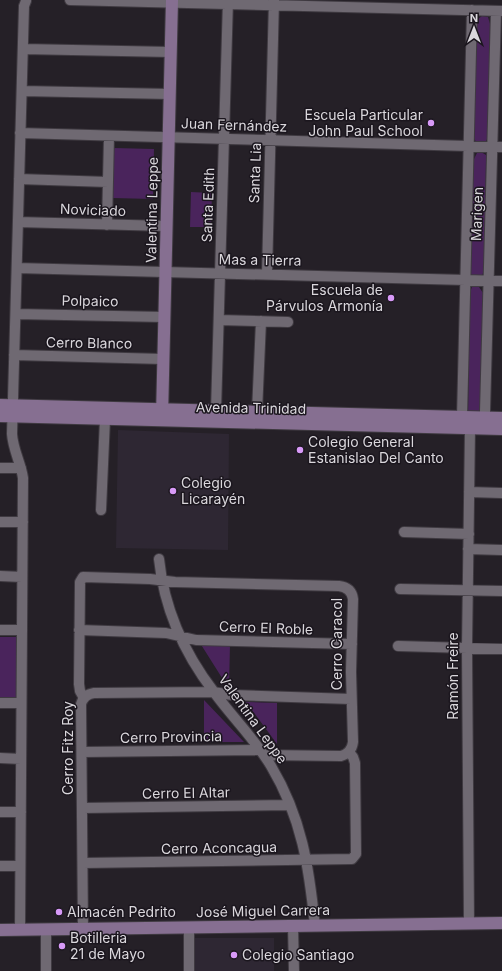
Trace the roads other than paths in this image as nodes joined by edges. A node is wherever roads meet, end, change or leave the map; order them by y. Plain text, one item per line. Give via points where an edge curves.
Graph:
1 (26, 0) edge
2 (70, 0) edge
3 (172, 1) edge
4 (228, 2) edge
5 (274, 3) edge
6 (472, 10) junction
7 (499, 11) edge
8 (23, 49) junction
9 (171, 52) junction
10 (22, 91) junction
11 (170, 94) junction
12 (20, 133) junction
13 (109, 136) junction
14 (169, 137) junction
15 (224, 139) junction
16 (270, 140) junction
17 (469, 146) junction
18 (497, 146) edge
19 (19, 179) junction
20 (108, 182) junction
21 (18, 222) junction
22 (107, 225) junction
23 (166, 226) junction
24 (17, 268) junction
25 (165, 272) junction
26 (220, 273) junction
27 (267, 274) junction
28 (466, 280) junction
29 (489, 280) junction
30 (502, 281) edge
31 (16, 314) junction
32 (164, 317) junction
33 (219, 320) junction
34 (261, 322) junction
35 (288, 322) dead end
36 (14, 355) junction
37 (163, 359) junction
38 (0, 405) edge
39 (13, 411) junction
40 (216, 411) junction
41 (257, 412) junction
42 (162, 415) junction
43 (0, 416) edge
44 (462, 417) junction
45 (485, 418) junction
46 (502, 418) edge
47 (105, 419) junction
48 (470, 428) junction
49 (502, 429) edge
50 (0, 468) edge
51 (21, 468) junction
52 (469, 492) junction
53 (502, 493) edge
54 (101, 510) dead end
55 (0, 522) edge
56 (23, 522) junction
57 (404, 532) dead end
58 (469, 534) junction
59 (468, 549) junction
60 (502, 550) edge
61 (160, 559) dead end
62 (0, 576) edge
63 (22, 577) junction
64 (162, 581) junction
65 (400, 589) dead end
66 (468, 591) junction
67 (502, 591) edge
68 (0, 630) edge
69 (22, 630) junction
70 (79, 630) junction
71 (180, 636) junction
72 (352, 644) junction
73 (398, 646) dead end
74 (467, 648) junction
75 (502, 649) edge
76 (213, 692) junction
77 (84, 698) junction
78 (351, 699) junction
79 (0, 703) edge
80 (21, 703) junction
81 (82, 752) junction
82 (262, 752) junction
83 (349, 752) junction
84 (0, 758) edge
85 (21, 759) junction
86 (289, 805) junction
87 (82, 808) junction
88 (0, 812) edge
89 (21, 812) junction
90 (307, 860) junction
91 (83, 863) junction
92 (0, 866) edge
93 (20, 866) junction
94 (469, 923) junction
95 (502, 923) edge
96 (293, 926) junction
97 (315, 926) junction
98 (189, 927) junction
99 (83, 928) junction
100 (20, 929) junction
101 (46, 929) junction
102 (0, 930) edge
103 (46, 971) edge
104 (189, 971) edge
105 (294, 971) edge

1 - 8 street
2 - 3 street
3 - 4 street
3 - 9 main road, Valentina Leppe
4 - 5 street
4 - 15 street, Santa Edith
5 - 6 street
5 - 16 street, Santa Lia
6 - 7 street
6 - 17 street, Marigen
7 - 18 street, Marigen
8 - 9 street
8 - 10 street
9 - 11 main road, Valentina Leppe
10 - 11 street
10 - 12 street
11 - 14 main road, Valentina Leppe
12 - 13 street, Juan Fernández
12 - 19 street
13 - 14 street, Juan Fernández
13 - 20 street
14 - 15 street, Juan Fernández
14 - 23 main road, Valentina Leppe
15 - 16 street, Juan Fernández
15 - 26 street, Santa Edith
16 - 17 street, Juan Fernández
16 - 27 street, Santa Lia
17 - 18 street, Juan Fernández
17 - 28 street, Marigen
18 - 29 street, Marigen
19 - 20 street
19 - 21 street
20 - 22 street
21 - 22 street, Noviciado
21 - 24 street
22 - 23 street, Noviciado
23 - 25 main road, Valentina Leppe
24 - 25 street, Mas a Tierra
24 - 31 street
25 - 26 street, Mas a Tierra
25 - 32 main road, Valentina Leppe
26 - 27 street, Mas a Tierra
26 - 33 street, Santa Edith
27 - 28 street, Mas a Tierra
28 - 29 street, Mas a Tierra
28 - 44 street, Marigen
29 - 30 street, Mas a Tierra
29 - 45 street, Marigen
31 - 32 street, Polpaico
31 - 36 street
32 - 37 main road, Valentina Leppe
33 - 34 street
33 - 40 street, Santa Edith
34 - 35 street
34 - 41 street
36 - 37 street, Cerro Blanco
36 - 39 street
37 - 42 main road, Valentina Leppe
38 - 39 main road, Avenida Trinidad
39 - 42 main road, Avenida Trinidad
39 - 43 main road, Avenida Trinidad
39 - 47 main road, Avenida Trinidad
39 - 51 street via 14,448
40 - 41 main road, Avenida Trinidad
40 - 42 main road, Avenida Trinidad
41 - 44 main road, Avenida Trinidad
42 - 47 main road, Avenida Trinidad
42 - 48 main road, Avenida Trinidad
44 - 45 main road, Avenida Trinidad
44 - 48 street
45 - 46 main road, Avenida Trinidad
45 - 48 street
47 - 54 street
48 - 49 main road, Avenida Trinidad
48 - 52 street, Ramón Freire
50 - 51 street
51 - 56 street
52 - 53 street
52 - 58 street, Ramón Freire
55 - 56 street
56 - 63 street
57 - 58 street
58 - 59 street, Ramón Freire
59 - 60 street
59 - 66 street, Ramón Freire
61 - 64 street, Valentina Leppe
62 - 63 street
63 - 69 street
64 - 70 street, Cerro Fitz Roy via 83,577 80,582
64 - 71 street, Valentina Leppe
64 - 72 street, Cerro Caracol via 343,586 353,596
65 - 66 street
66 - 67 street
66 - 74 street, Ramón Freire
68 - 69 street
69 - 80 street
70 - 71 street, Cerro El Roble via 166,633
70 - 77 street, Cerro Fitz Roy via 78,684
71 - 72 street, Cerro El Roble via 196,640
71 - 76 street, Valentina Leppe
72 - 78 street, Cerro Caracol
73 - 74 street
74 - 75 street
74 - 94 street, Ramón Freire
76 - 77 street via 94,693
76 - 78 street via 232,695
76 - 82 street, Valentina Leppe
77 - 81 street, Cerro Fitz Roy via 81,704
78 - 83 street, Cerro Caracol via 353,745
79 - 80 street
80 - 85 street
81 - 82 street, Cerro Provincia
81 - 87 street, Cerro Fitz Roy
82 - 83 street via 337,757
82 - 86 street, Valentina Leppe
83 - 90 street, Cerro Aconcagua via 355,763 355,858
84 - 85 street
85 - 89 street
86 - 87 street, Cerro El Altar
86 - 90 street, Valentina Leppe
87 - 91 street, Cerro Fitz Roy
88 - 89 street
89 - 93 street
90 - 91 street, Cerro Aconcagua
90 - 97 street, Valentina Leppe
91 - 99 street, Cerro Fitz Roy
92 - 93 street
93 - 100 street
94 - 95 main road, José Miguel Carrera
94 - 97 main road, José Miguel Carrera
96 - 97 main road, José Miguel Carrera
96 - 98 main road, José Miguel Carrera
96 - 105 street
98 - 99 main road, José Miguel Carrera
98 - 104 street
99 - 101 main road, José Miguel Carrera
100 - 101 main road, José Miguel Carrera
100 - 102 main road, José Miguel Carrera
101 - 103 street

